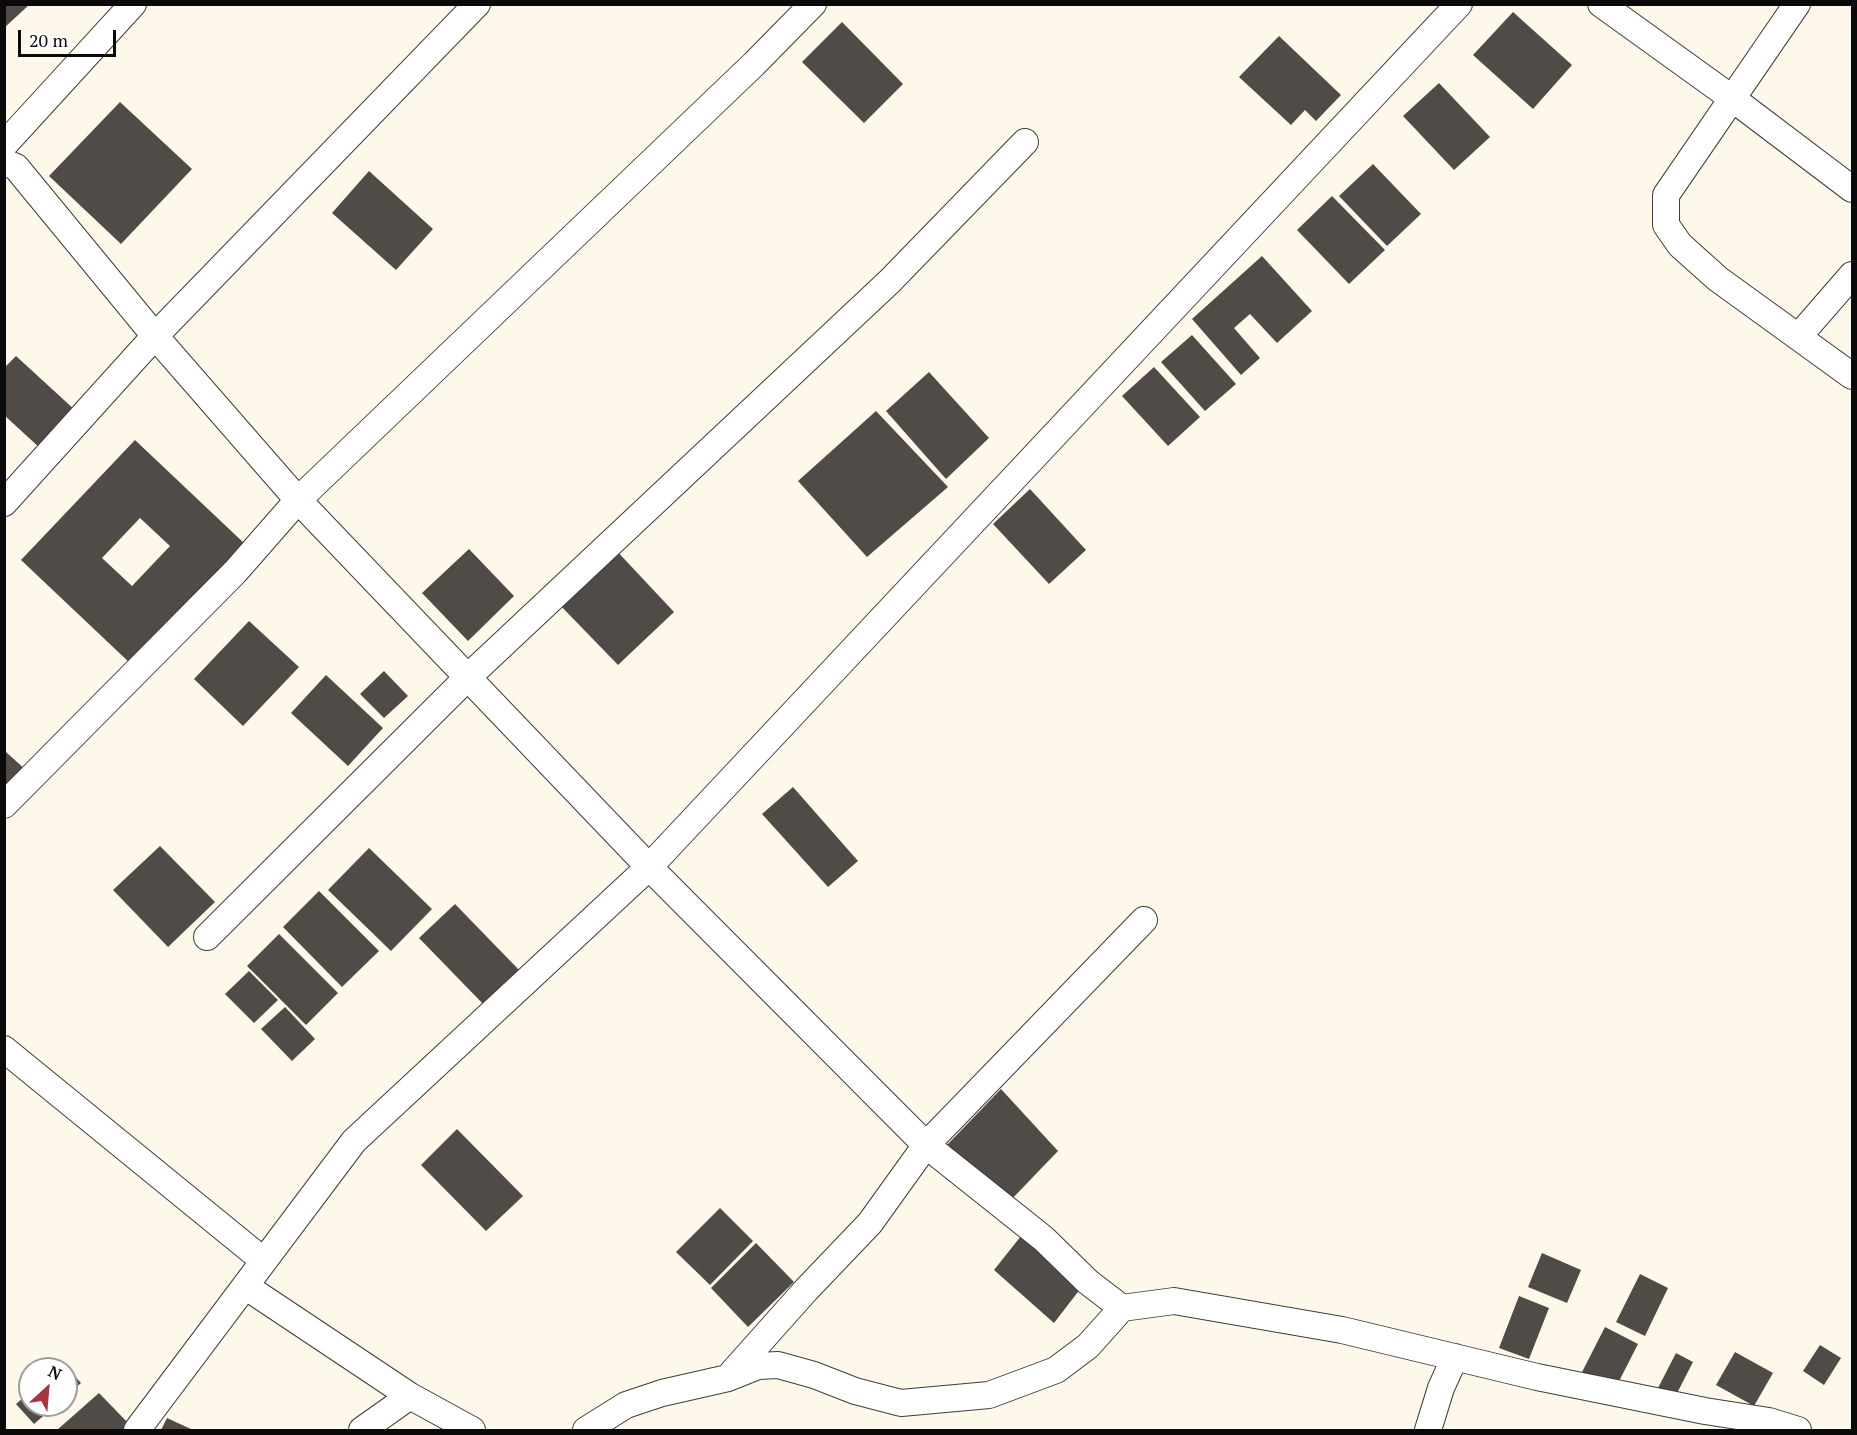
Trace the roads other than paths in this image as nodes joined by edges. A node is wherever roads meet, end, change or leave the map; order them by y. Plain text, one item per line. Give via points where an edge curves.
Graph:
1 (133, 4) edge
2 (477, 4) edge
3 (813, 4) edge
4 (1460, 4) edge
5 (1601, 4) edge
6 (1797, 4) edge
7 (1733, 99) junction
8 (1025, 142) dead end
9 (8, 163) edge
10 (1852, 189) edge
11 (1852, 274) edge
12 (155, 336) junction
13 (1799, 336) junction
14 (1852, 376) edge
15 (298, 500) junction
16 (4, 502) edge
17 (468, 677) junction
18 (4, 805) edge
19 (649, 867) junction
20 (1144, 920) dead end
21 (207, 937) dead end
22 (4, 1049) edge
23 (926, 1145) junction
24 (264, 1261) junction
25 (245, 1286) junction
26 (1122, 1308) junction
27 (1455, 1357) junction
28 (728, 1378) junction
29 (410, 1396) junction
30 (137, 1431) edge
31 (362, 1431) edge
32 (472, 1431) edge
33 (586, 1431) edge
34 (1428, 1431) edge
35 (1798, 1431) edge

1 - 9 street
2 - 12 street
3 - 15 street
4 - 19 street
5 - 7 street
6 - 7 street
7 - 10 street
7 - 13 street via 1666,195 1666,225 1680,245 1718,279
8 - 17 street via 890,281
9 - 12 street
11 - 13 street
12 - 15 street
12 - 16 street
13 - 14 street
15 - 17 street
15 - 18 street via 235,572
17 - 19 street
17 - 21 street
19 - 23 street
19 - 24 street via 354,1141
20 - 23 street
22 - 24 street
23 - 26 street via 1044,1239 1088,1282
23 - 28 street via 870,1223
24 - 25 street
25 - 29 street
25 - 30 street
26 - 27 street via 1174,1301 1342,1330
26 - 28 street via 1088,1346 1056,1370 989,1395 901,1403 778,1365 758,1366
27 - 34 street
27 - 35 street via 1570,1384 1769,1421
28 - 33 street via 626,1405
29 - 31 street
29 - 32 street

